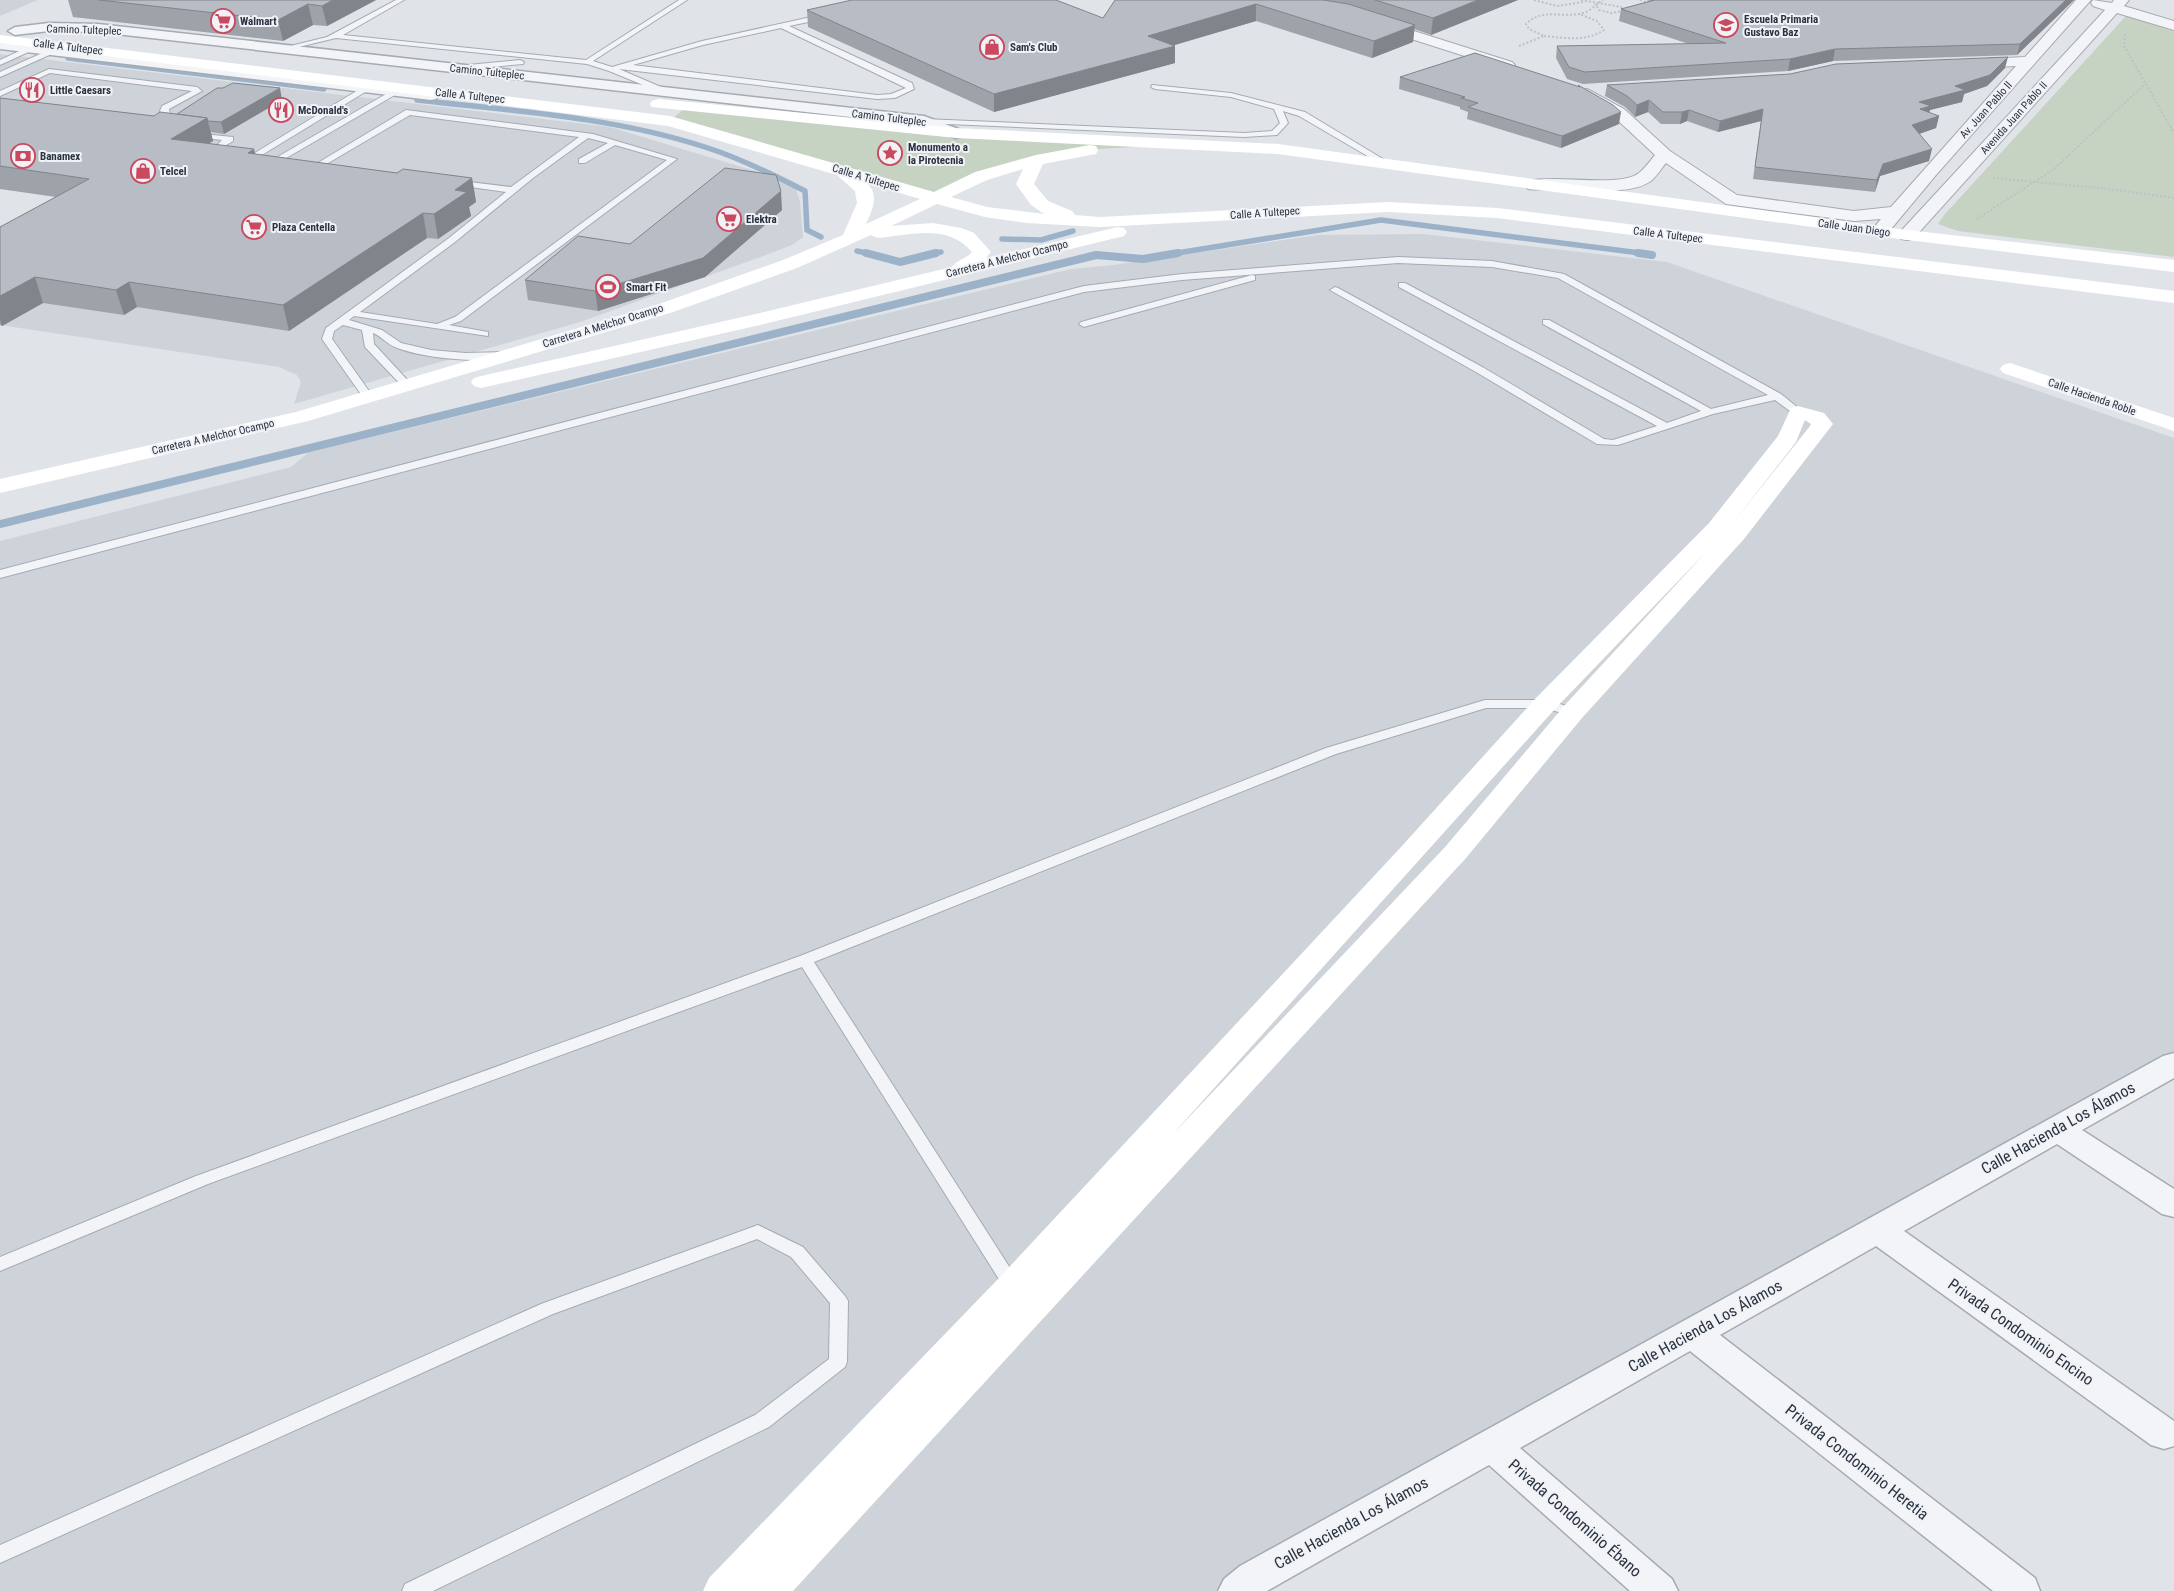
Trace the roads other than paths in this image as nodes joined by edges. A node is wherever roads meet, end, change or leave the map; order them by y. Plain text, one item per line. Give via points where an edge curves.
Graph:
1 (401, 0) edge
2 (684, 0) edge
3 (2086, 0) edge
4 (2121, 3) edge
5 (832, 14) edge
6 (2174, 15) edge
7 (1366, 20) edge
8 (781, 25) junction
9 (2174, 26) edge
10 (8, 30) edge
11 (335, 36) junction
12 (0, 39) edge
13 (0, 45) edge
14 (31, 49) junction
15 (282, 49) junction
16 (52, 52) junction
17 (551, 59) junction
18 (2030, 61) junction
19 (587, 62) junction
20 (0, 63) edge
21 (1950, 64) edge
22 (621, 66) junction
23 (451, 68) junction
24 (612, 69) junction
25 (1522, 70) edge
26 (0, 76) edge
27 (1155, 87) dead end
28 (366, 89) junction
29 (1610, 89) edge
30 (396, 92) junction
31 (665, 92) junction
32 (0, 94) edge
33 (576, 108) junction
34 (1278, 109) junction
35 (924, 120) junction
36 (142, 128) edge
37 (152, 129) edge
38 (162, 131) edge
39 (181, 133) edge
40 (956, 133) junction
41 (587, 135) junction
42 (613, 143) junction
43 (1194, 144) junction
44 (1664, 155) junction
45 (254, 156) junction
46 (278, 159) junction
47 (1036, 160) junction
48 (295, 161) edge
49 (582, 161) dead end
50 (1384, 162) junction
51 (338, 167) edge
52 (843, 171) junction
53 (442, 180) edge
54 (1505, 180) junction
55 (1534, 184) junction
56 (513, 190) junction
57 (935, 199) junction
58 (1497, 213) junction
59 (1854, 216) joint
60 (1198, 218) junction
61 (1100, 222) junction
62 (1888, 222) junction
63 (1909, 233) junction
64 (851, 238) junction
65 (2174, 266) edge
66 (1284, 269) junction
67 (942, 274) junction
68 (1402, 285) dead end
69 (1335, 290) dead end
70 (2174, 297) edge
71 (351, 313) junction
72 (341, 321) junction
73 (1546, 322) dead end
74 (1084, 324) dead end
75 (439, 326) junction
76 (367, 328) junction
77 (485, 334) dead end
78 (398, 346) junction
79 (378, 354) junction
80 (510, 355) junction
81 (407, 385) junction
82 (369, 398) junction
83 (1788, 404) junction
84 (2174, 411) edge
85 (1710, 412) junction
86 (1665, 426) junction
87 (2174, 426) edge
88 (0, 486) edge
89 (0, 501) edge
90 (0, 574) edge
91 (1559, 708) junction
92 (805, 960) junction
93 (2174, 1064) edge
94 (2057, 1128) junction
95 (2174, 1205) edge
96 (1877, 1229) junction
97 (0, 1264) edge
98 (1023, 1297) junction
99 (1692, 1333) junction
100 (2164, 1434) dead end
101 (1492, 1445) junction
102 (0, 1554) edge
103 (1253, 1587) edge
104 (2021, 1590) edge
105 (412, 1591) edge
106 (724, 1591) edge
107 (767, 1591) edge
108 (1658, 1591) edge

1 - 11 lane
2 - 19 lane
3 - 4 street
3 - 18 street, Av. Juan Pablo ll
4 - 6 street
4 - 9 street
4 - 63 street, Avenida Juan Pablo II
5 - 8 lane
7 - 25 street
8 - 22 lane
8 - 22 lane via 908,85 910,89 892,96 877,97
10 - 15 street, Camino Tulteplec via 98,28
10 - 40 main road, Calle A Tultepec via 773,116
11 - 15 lane
11 - 17 lane
12 - 33 main road, Calle A Tultepec
13 - 14 street
14 - 16 street
14 - 20 lane
15 - 23 street, Camino Tulteplec
16 - 26 lane
16 - 28 street
17 - 19 lane
17 - 23 lane
18 - 21 street
18 - 62 street, Av. Juan Pablo ll
19 - 24 lane
22 - 24 lane
23 - 31 street, Camino Tulteplec
24 - 31 lane
27 - 34 lane via 1231,95
28 - 30 street
28 - 45 lane
29 - 44 street via 1578,89 1618,112
30 - 33 street via 490,103
30 - 46 lane
31 - 35 street, Camino Tulteplec
32 - 36 lane via 49,71 197,88 198,91 166,108 167,114
33 - 52 main road, Calle A Tultepec via 670,121
34 - 35 lane via 1284,123 1274,133 1244,135
34 - 50 lane via 1302,114
35 - 40 street, Camino Tulteplec
37 - 38 lane
39 - 45 lane via 230,139 218,148
40 - 43 main road, Calle A Tultepec
41 - 42 lane
41 - 51 lane via 409,112 316,164
41 - 56 lane
42 - 49 lane
42 - 75 lane via 673,159 458,319
43 - 47 main road, Carretera A Melchor Ocampo via 1098,149
43 - 50 main road, Calle A Tultepec via 1278,149
44 - 55 street via 1645,177 1633,182 1617,185
44 - 59 street via 1732,200
45 - 46 lane
46 - 48 lane
47 - 57 main road, Carretera A Melchor Ocampo via 980,176
47 - 61 main road via 1025,184 1034,200 1053,212
50 - 54 main road, Calle A Tultepec
52 - 57 main road, Calle A Tultepec
52 - 64 main road via 863,189 866,202
53 - 56 lane
54 - 55 main road, Calle A Tultepec
54 - 58 main road via 1519,193 1519,203
55 - 62 main road, Calle Juan Diego
56 - 71 lane via 452,240
57 - 61 main road, Calle A Tultepec via 985,212 1026,218
57 - 64 main road, Carretera A Melchor Ocampo
58 - 60 main road, Calle A Tultepec via 1388,207
58 - 70 main road, Calle A Tultepec
59 - 62 main road
60 - 61 main road, Calle A Tultepec
60 - 67 main road, Carretera A Melchor Ocampo via 1107,234
62 - 63 main road, Calle Juan Diego
63 - 65 main road, Calle Juan Diego
64 - 67 main road via 908,228 938,228 967,236 982,252 974,262
64 - 80 main road, Carretera A Melchor Ocampo via 790,264 666,308
66 - 74 lane
66 - 83 lane via 1398,260 1492,264 1561,276
66 - 90 lane via 1084,289
67 - 89 main road, Carretera A Melchor Ocampo via 760,319 502,376 309,427
68 - 86 lane
69 - 86 lane via 1601,442 1614,443
71 - 72 lane
71 - 75 lane
72 - 76 lane
72 - 82 lane via 329,330 327,340
73 - 85 lane
75 - 77 lane
76 - 78 lane via 379,332
76 - 79 lane via 369,345
78 - 79 lane
78 - 80 lane via 465,356
79 - 81 lane
80 - 81 main road, Carretera A Melchor Ocampo
81 - 82 main road, Carretera A Melchor Ocampo
82 - 88 main road, Carretera A Melchor Ocampo
83 - 85 lane
83 - 91 main road via 1788,437 1717,528
84 - 87 main road, Calle Hacienda Roble via 2017,364
85 - 86 lane
91 - 92 lane via 1485,704 1331,751
91 - 98 main road via 1411,853
92 - 97 lane via 202,1180
92 - 98 lane
93 - 94 street, Calle Hacienda Los Álamos
94 - 95 street
94 - 96 street, Calle Hacienda Los Álamos
96 - 99 street, Calle Hacienda Los Álamos
96 - 100 street, Privada Condominio Encino
98 - 106 main road
98 - 107 main road
99 - 101 street, Calle Hacienda Los Álamos
99 - 104 street, Privada Condominio Heretia
101 - 103 street, Calle Hacienda Los Álamos
101 - 108 street, Privada Condominio Ébano
102 - 105 lane via 547,1309 758,1232 797,1252 839,1301 838,1362 762,1421

